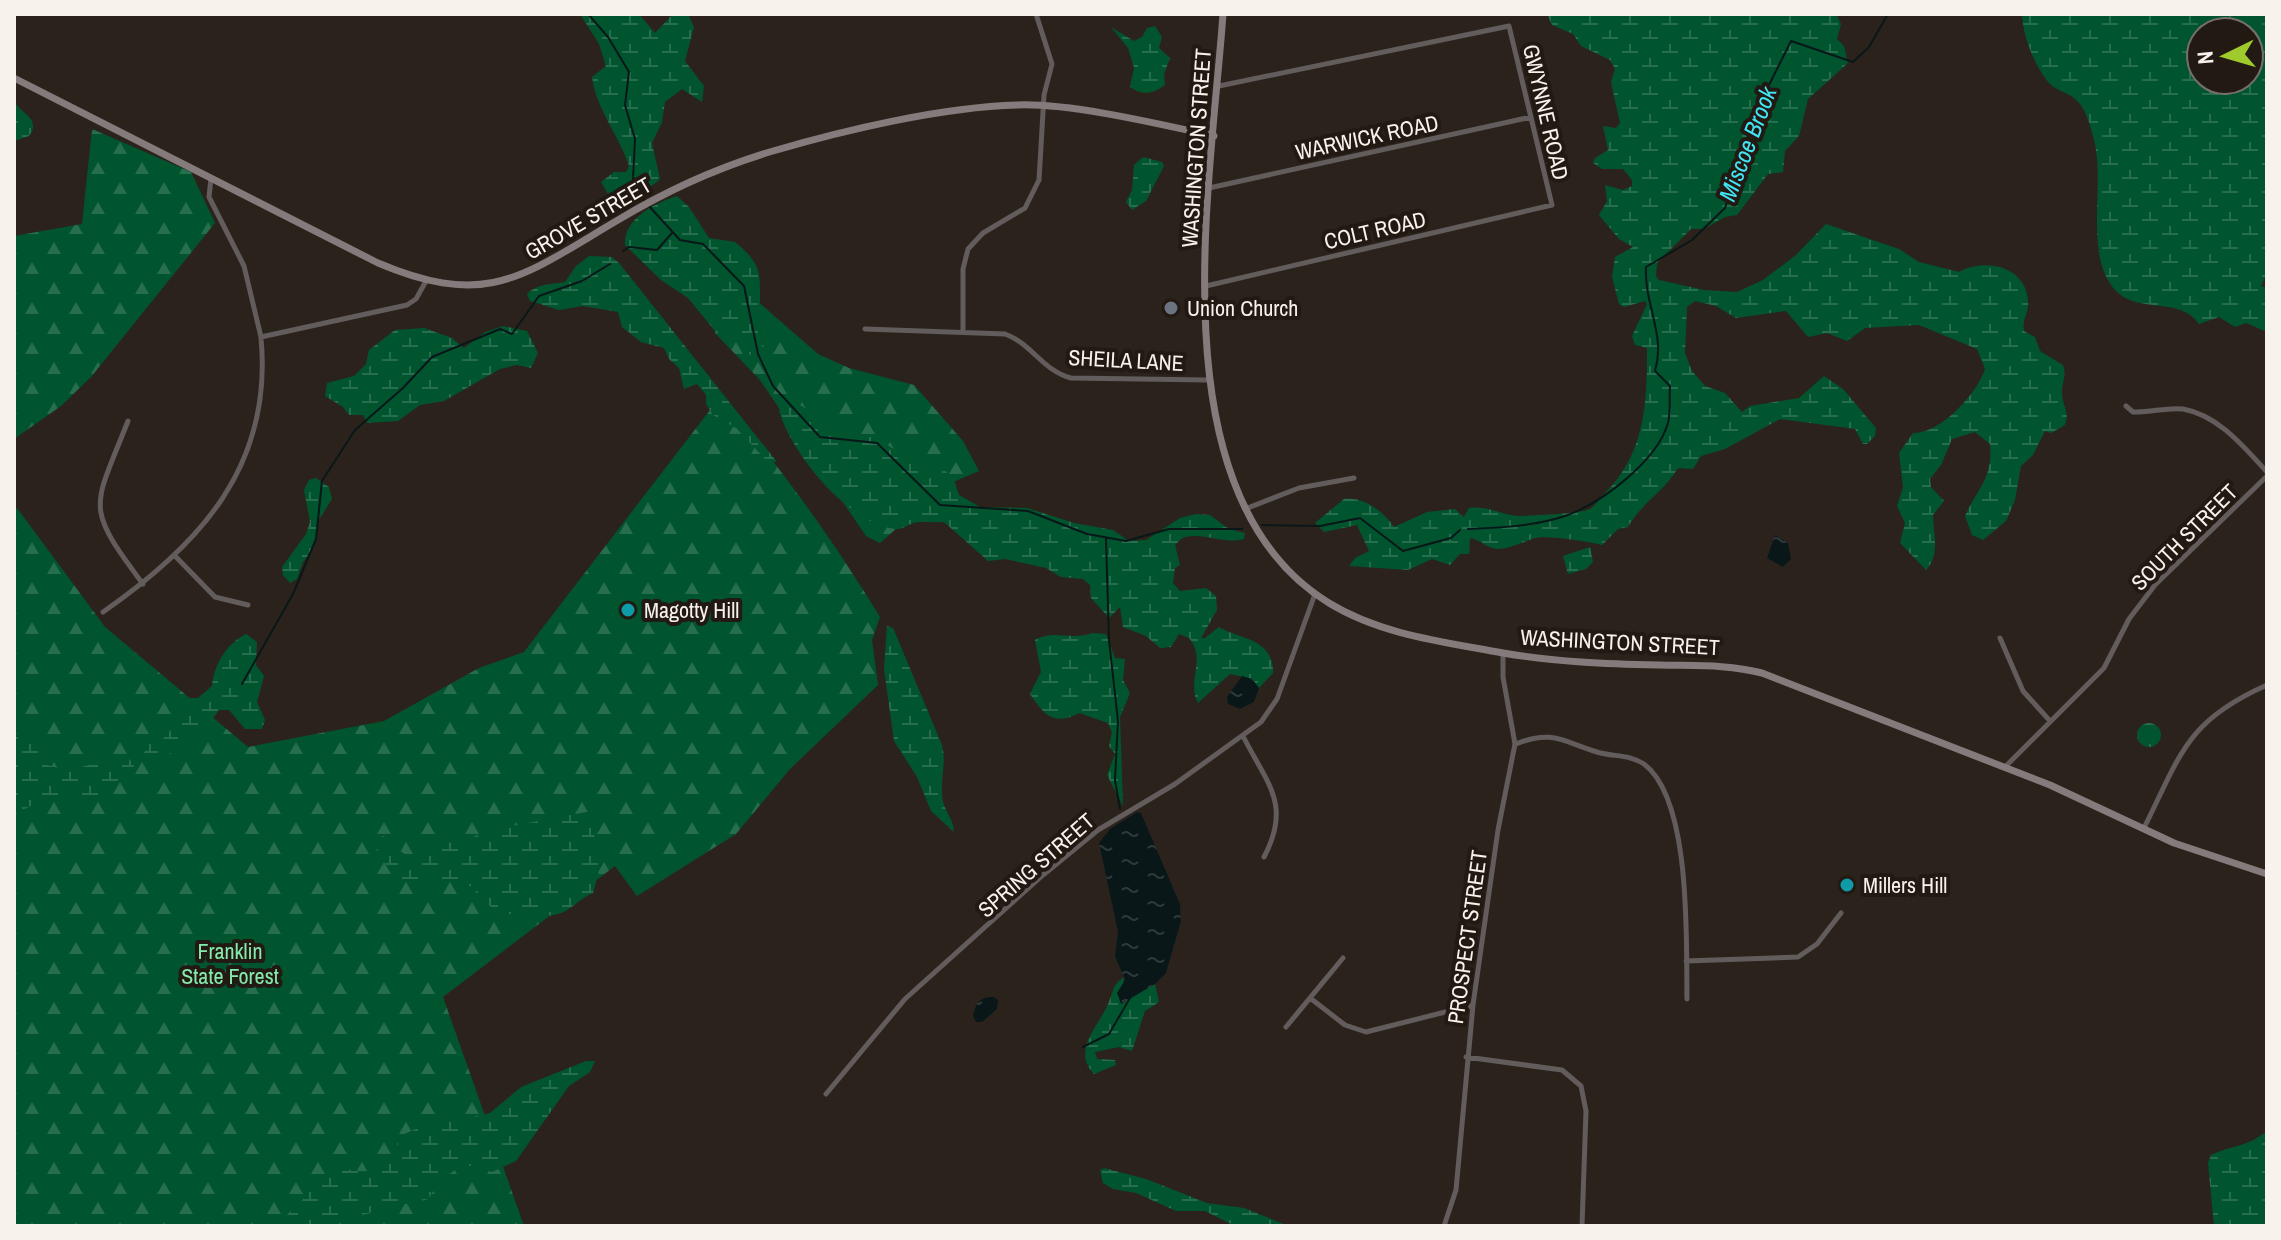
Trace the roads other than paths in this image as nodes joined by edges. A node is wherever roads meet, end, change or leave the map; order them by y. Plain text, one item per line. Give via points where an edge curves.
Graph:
1 (1036, 14) edge
2 (1223, 14) edge
3 (14, 78) edge
4 (1219, 86) junction
5 (1043, 107) junction
6 (1531, 117) junction
7 (1214, 136) junction
8 (211, 177) junction
9 (1209, 188) junction
10 (1552, 205) joint
11 (426, 281) junction
12 (1206, 286) junction
13 (865, 329) dead end
14 (963, 331) junction
15 (261, 337) junction
16 (1207, 380) junction
17 (2126, 406) dead end
18 (128, 421) dead end
19 (2267, 474) edge
20 (1354, 478) dead end
21 (1245, 509) junction
22 (176, 557) junction
23 (143, 584) junction
24 (1315, 594) junction
25 (248, 605) dead end
26 (103, 612) dead end
27 (2000, 638) dead end
28 (1503, 653) junction
29 (1676, 665) junction
30 (1678, 675) dead end
31 (2267, 685) edge
32 (2050, 721) junction
33 (1243, 736) junction
34 (1515, 744) junction
35 (2004, 767) junction
36 (2144, 828) junction
37 (1264, 857) dead end
38 (2267, 874) edge
39 (1841, 913) dead end
40 (1343, 958) dead end
41 (1686, 961) junction
42 (1310, 998) junction
43 (1687, 999) dead end
44 (1473, 1005) junction
45 (1286, 1027) dead end
46 (1466, 1057) junction
47 (826, 1094) dead end
48 (1444, 1226) edge
49 (1582, 1226) edge

1 - 5 street via 1052,64
2 - 4 main road, WASHINGTON STREET
3 - 8 main road, GROVE STREET
4 - 6 street, GWYNNE ROAD via 1509,26
4 - 7 main road, WASHINGTON STREET
5 - 7 main road, GROVE STREET
5 - 11 main road, GROVE STREET via 978,108 818,139 751,158 646,203 514,279 479,284
5 - 14 street via 1040,176 1033,197 1015,217 979,235 965,257
6 - 9 street, WARWICK ROAD
6 - 10 street, GWYNNE ROAD
7 - 9 main road, WASHINGTON STREET
8 - 11 main road, GROVE STREET via 378,263
8 - 15 street via 209,197 244,266
9 - 12 main road, WASHINGTON STREET
10 - 12 street, COLT ROAD
11 - 15 street via 407,305
12 - 16 main road, WASHINGTON STREET
13 - 14 street, SHEILA LANE
14 - 16 street, SHEILA LANE via 1014,337 1066,377
15 - 22 street via 262,397 251,440 224,497
16 - 21 main road, WASHINGTON STREET
17 - 19 street via 2133,412 2172,409 2198,414 2231,434
18 - 23 street via 100,492 100,519 107,537
19 - 32 street, SOUTH STREET via 2141,601 2104,668
20 - 21 street via 1299,488
21 - 24 main road, WASHINGTON STREET via 1268,546
22 - 23 street
22 - 25 street via 215,597
23 - 26 street
24 - 28 main road, WASHINGTON STREET via 1378,626
24 - 33 street, SPRING STREET via 1277,699
27 - 32 street via 2023,691
28 - 29 main road, WASHINGTON STREET via 1573,662
28 - 34 street, PROSPECT STREET
29 - 30 street
29 - 35 main road, WASHINGTON STREET via 1762,673
31 - 36 street via 2224,706 2197,728
32 - 35 street, SOUTH STREET
33 - 37 street via 1278,809 1277,829
33 - 47 street, SPRING STREET via 1098,830 1043,875 905,999
34 - 41 street via 1539,737 1566,738 1594,751 1637,760 1652,771 1683,855
34 - 44 street, PROSPECT STREET
35 - 36 main road, WASHINGTON STREET
36 - 38 main road, WASHINGTON STREET
39 - 41 street via 1817,944 1798,957
40 - 42 street
41 - 43 street
42 - 44 street via 1345,1025 1366,1032
42 - 45 street
44 - 46 street, PROSPECT STREET
46 - 48 street, PROSPECT STREET via 1456,1190
46 - 49 street via 1553,1068 1581,1086 1586,1111

